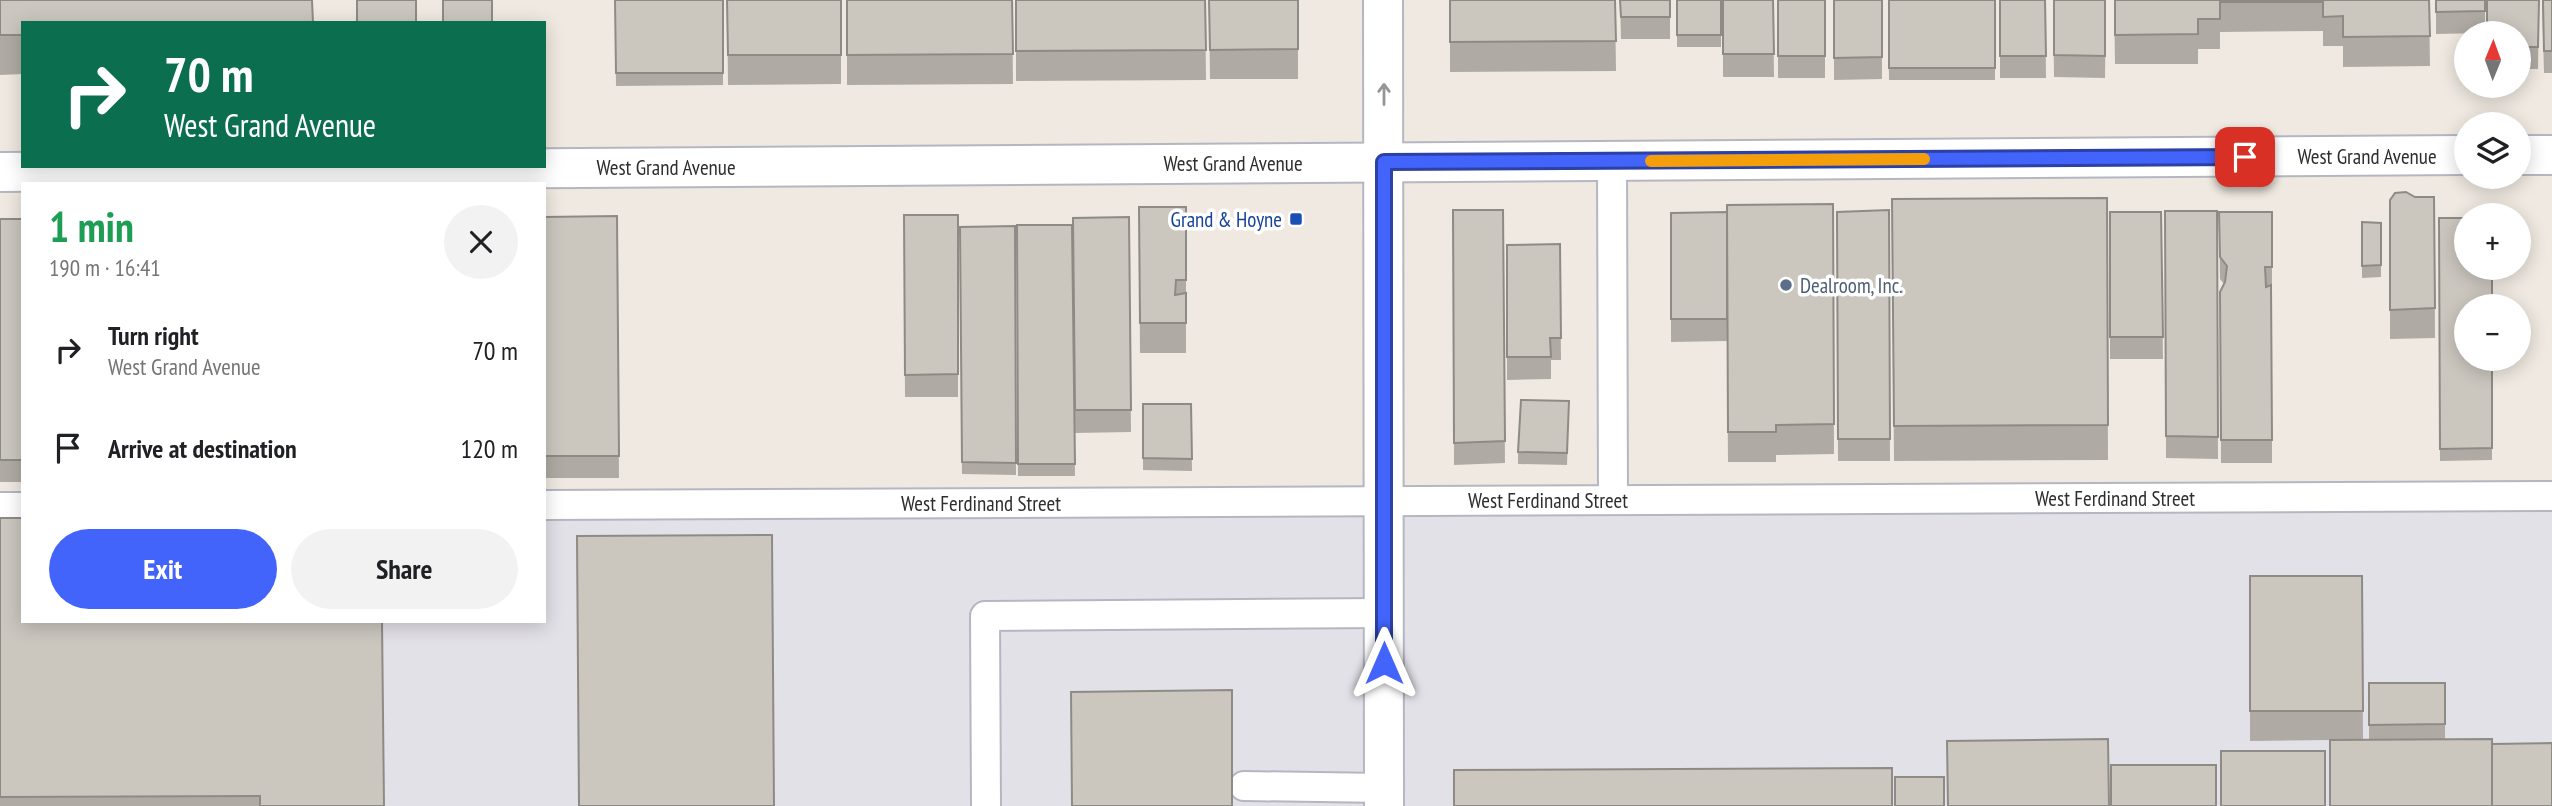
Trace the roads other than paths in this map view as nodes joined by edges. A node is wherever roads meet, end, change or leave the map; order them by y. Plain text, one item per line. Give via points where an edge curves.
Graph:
1 (1383, 0) edge
2 (2454, 155) edge
3 (2531, 155) edge
4 (2552, 155) edge
5 (1612, 161) junction
6 (1384, 162) junction
7 (0, 172) edge
8 (2552, 496) edge
9 (1613, 500) junction
10 (1384, 501) junction
11 (546, 505) edge
12 (0, 507) edge
13 (21, 507) edge
14 (1384, 613) junction
15 (1244, 786) dead end
16 (1384, 797) edge
17 (986, 806) edge

6 -> 1 main road
2 - 5 main road, West Grand Avenue
3 - 4 main road
5 - 6 main road, West Grand Avenue
5 - 9 lane
6 - 7 main road, West Grand Avenue
6 - 10 main road
8 - 9 lane, West Ferdinand Street
9 - 10 lane, West Ferdinand Street
10 - 11 lane, West Ferdinand Street
10 - 14 main road
12 - 13 lane
14 - 16 main road
14 - 17 lane via 985,616
15 - 16 lane

